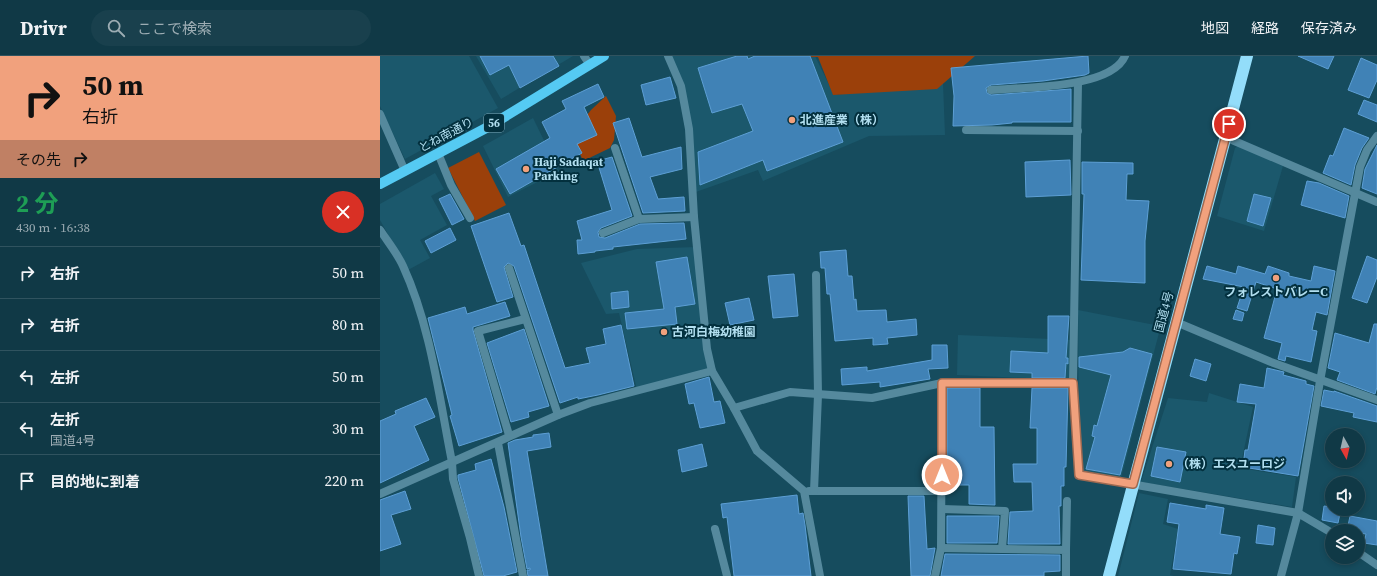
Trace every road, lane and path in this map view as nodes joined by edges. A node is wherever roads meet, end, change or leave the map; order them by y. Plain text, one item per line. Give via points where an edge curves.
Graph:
1 (584, 56) edge
2 (604, 56) edge
3 (668, 56) edge
4 (1125, 56) edge
5 (1247, 56) edge
6 (590, 65) junction
7 (1078, 82) junction
8 (991, 90) dead end
9 (380, 114) edge
10 (966, 130) dead end
11 (1078, 131) junction
12 (1377, 136) edge
13 (1225, 137) junction
14 (615, 148) dead end
15 (438, 153) junction
16 (406, 171) junction
17 (380, 184) edge
18 (1355, 192) junction
19 (1377, 202) edge
20 (694, 217) junction
21 (470, 218) dead end
22 (639, 219) junction
23 (380, 230) edge
24 (603, 233) dead end
25 (508, 268) dead end
26 (816, 275) dead end
27 (526, 319) junction
28 (1176, 322) junction
29 (712, 371) junction
30 (1320, 381) junction
31 (942, 383) junction
32 (1073, 383) junction
33 (818, 395) junction
34 (1377, 400) edge
35 (734, 408) junction
36 (558, 415) junction
37 (510, 435) junction
38 (498, 443) junction
39 (452, 462) junction
40 (1133, 484) junction
41 (804, 491) junction
42 (814, 491) junction
43 (942, 491) junction
44 (380, 494) edge
45 (1067, 501) dead end
46 (942, 509) junction
47 (1298, 512) junction
48 (715, 529) dead end
49 (1325, 529) edge
50 (941, 548) junction
51 (1002, 549) junction
52 (1066, 550) junction
53 (1365, 557) edge
54 (1377, 566) edge
55 (479, 576) edge
56 (523, 576) edge
57 (727, 576) edge
58 (820, 576) edge
59 (935, 576) edge
60 (1066, 576) edge
61 (1109, 576) edge
62 (1280, 576) edge

1 - 6 street
2 - 6 main road, とね南通り / 56
3 - 20 street via 680,86 689,128
4 - 7 street via 1122,62 1100,77
5 - 13 highway, 国道4号
6 - 15 main road, とね南通り / 56 via 488,127
7 - 8 street
7 - 11 street
9 - 16 street
10 - 11 street
11 - 32 street
12 - 18 street via 1367,150 1360,167
13 - 18 street
13 - 28 highway, 国道4号
14 - 22 street
15 - 16 main road, とね南通り / 56
15 - 21 street
16 - 17 main road, とね南通り / 56
18 - 19 street
18 - 30 street
20 - 22 street
20 - 29 street via 707,349
22 - 24 street
23 - 39 street via 403,265 417,302 430,350
25 - 27 street
26 - 33 street
27 - 36 street
27 - 37 street via 478,331
28 - 30 street
28 - 40 highway, 国道4号
29 - 35 street
29 - 36 street via 590,403
30 - 34 street
30 - 47 street
31 - 32 street
31 - 33 street via 872,398
31 - 43 street
32 - 40 street via 1079,475
33 - 35 street via 790,392
33 - 42 street
35 - 41 street via 756,451
36 - 37 street
37 - 38 street
38 - 39 street
38 - 56 street
39 - 44 street
39 - 55 street via 453,479
40 - 47 street
40 - 61 highway, 国道4号
41 - 42 street
41 - 58 street
42 - 43 street
43 - 46 street
45 - 52 street
46 - 50 street
46 - 51 street via 1005,511
47 - 49 street
47 - 62 street
48 - 57 street
50 - 51 street
50 - 59 street
51 - 52 street
52 - 60 street
53 - 54 street

